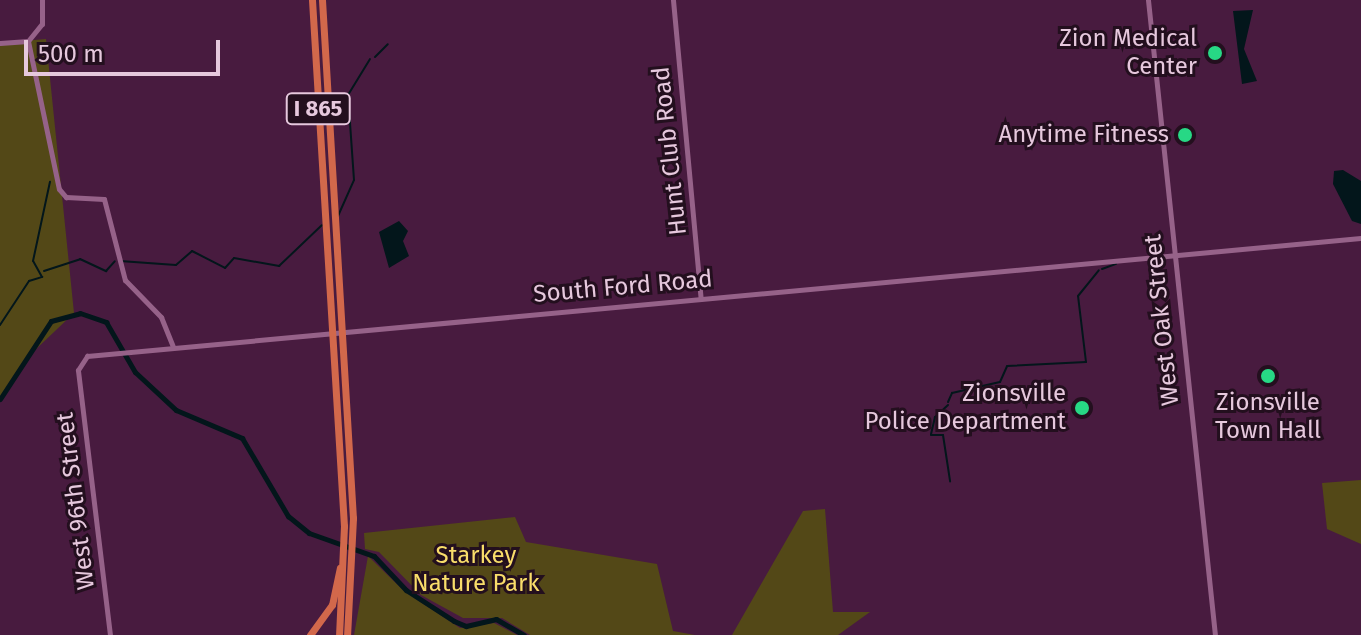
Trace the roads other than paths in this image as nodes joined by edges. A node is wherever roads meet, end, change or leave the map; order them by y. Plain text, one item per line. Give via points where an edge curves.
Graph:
1 (42, 0) edge
2 (312, 0) edge
3 (322, 0) edge
4 (673, 0) edge
5 (1148, 0) edge
6 (28, 41) junction
7 (0, 43) edge
8 (1361, 238) edge
9 (1172, 257) junction
10 (701, 299) junction
11 (173, 346) junction
12 (81, 363) joint
13 (342, 561) junction
14 (110, 635) edge
15 (310, 635) edge
16 (339, 635) edge
17 (347, 635) edge
18 (1215, 635) edge

1 - 6 main road via 42,24
2 - 13 highway, I 865
3 - 17 highway, I 865 via 354,529
4 - 10 main road, Hunt Club Road
5 - 9 main road, West Oak Street
6 - 7 main road
6 - 11 main road via 59,189 66,197 104,199 122,275 161,317
8 - 9 main road, South Ford Road
9 - 10 main road, South Ford Road
9 - 18 main road, West Oak Street
10 - 11 main road, South Ford Road
11 - 12 main road, South Ford Road via 118,351
12 - 14 main road, West 96th Street
13 - 15 highway via 332,605
13 - 16 highway

